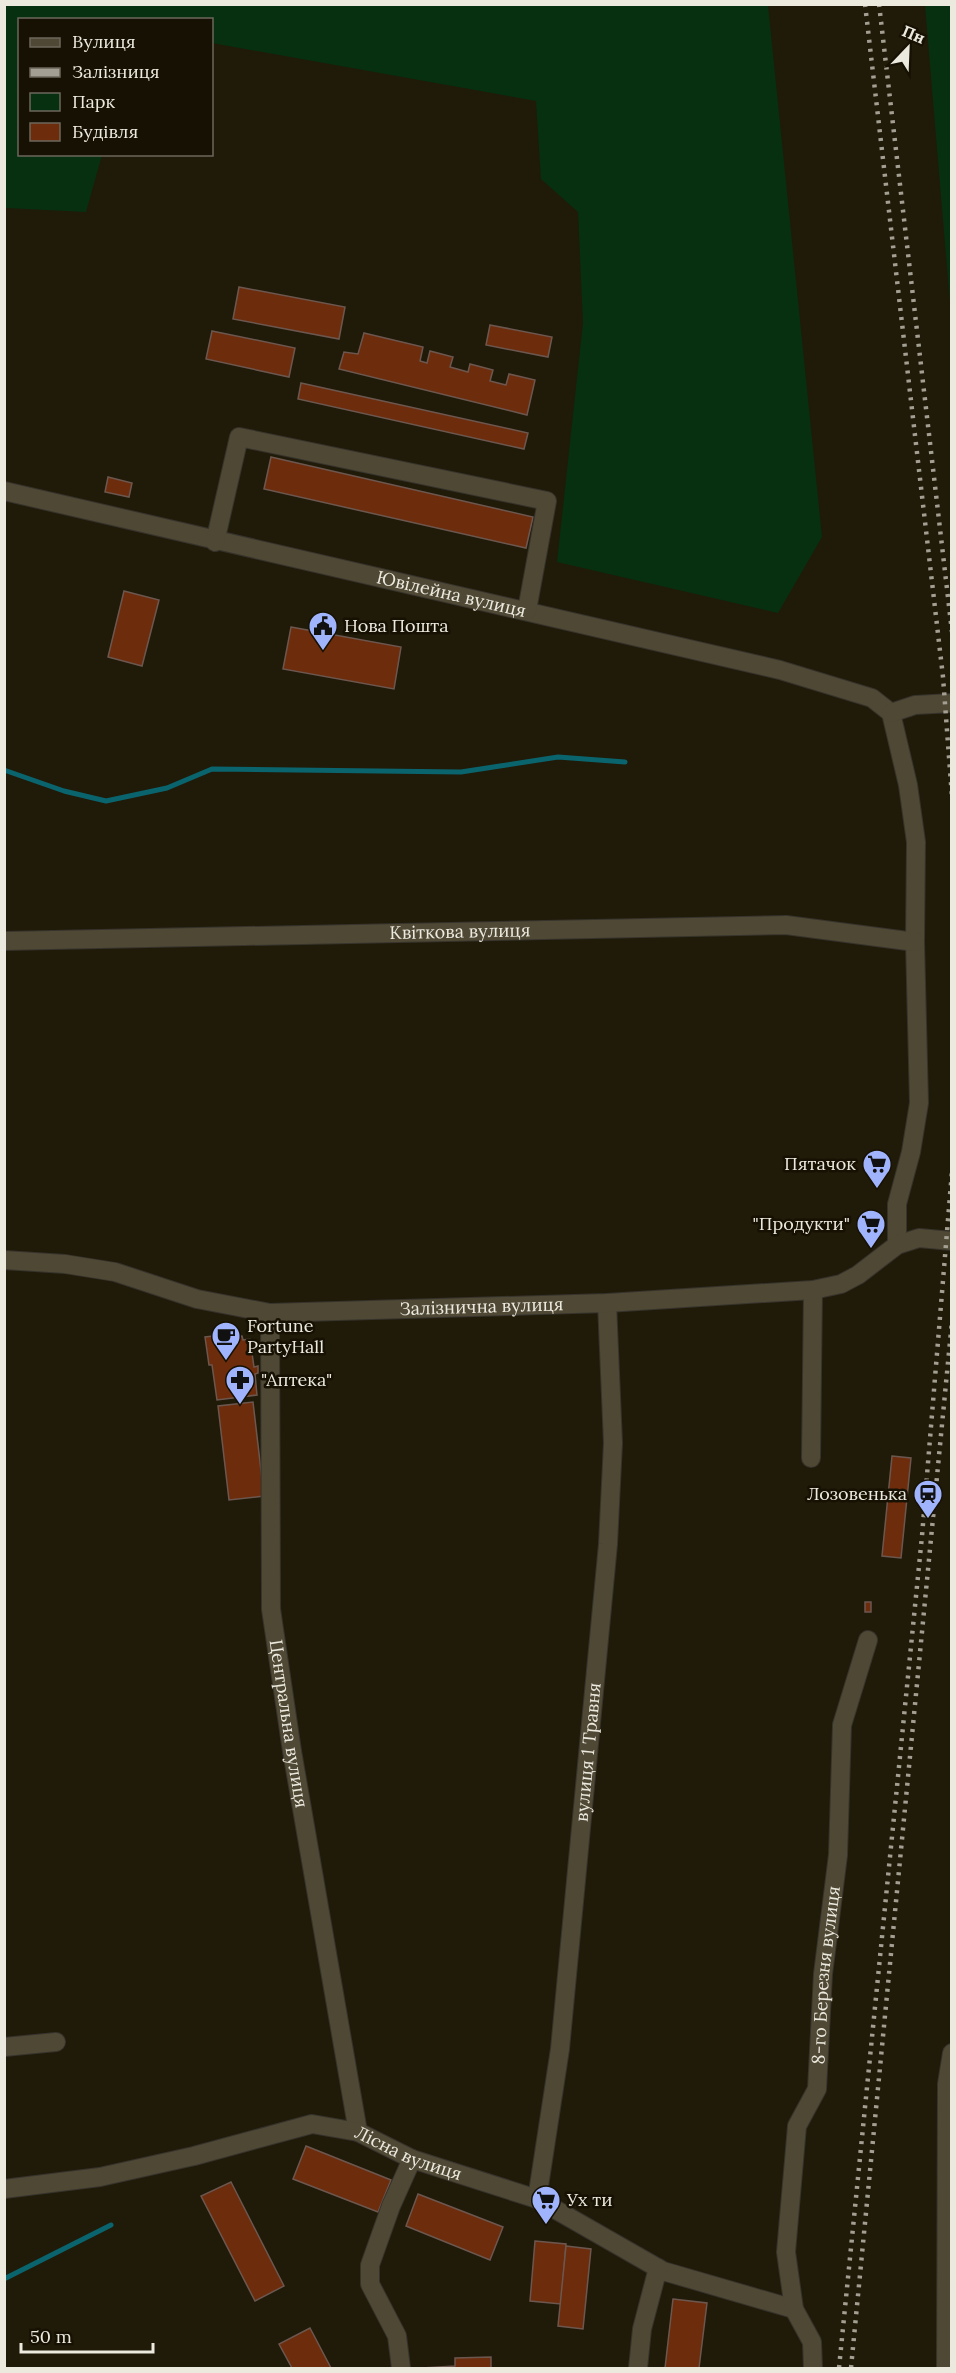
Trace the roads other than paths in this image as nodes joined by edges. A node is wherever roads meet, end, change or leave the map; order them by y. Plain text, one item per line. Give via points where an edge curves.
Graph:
1 (4, 491) edge
2 (214, 542) junction
3 (527, 610) junction
4 (951, 703) edge
5 (891, 713) junction
6 (4, 941) edge
7 (915, 942) junction
8 (951, 1242) edge
9 (897, 1245) junction
10 (4, 1260) edge
11 (813, 1290) junction
12 (607, 1303) junction
13 (270, 1313) junction
14 (811, 1458) dead end
15 (868, 1640) dead end
16 (56, 2042) dead end
17 (4, 2047) edge
18 (951, 2053) edge
19 (950, 2122) edge
20 (358, 2132) junction
21 (412, 2159) junction
22 (4, 2188) edge
23 (537, 2199) junction
24 (658, 2268) junction
25 (794, 2309) junction
26 (401, 2368) edge
27 (638, 2368) edge
28 (813, 2368) edge
29 (946, 2368) edge

1 - 2 street, Ювілейна вулиця
2 - 3 street, Ювілейна вулиця
2 - 3 street via 239,437 547,501
3 - 5 street, Ювілейна вулиця via 824,682 872,699
4 - 5 street via 915,705
5 - 7 street via 916,842
6 - 7 street, Квіткова вулиця via 786,925
7 - 9 street via 920,1103 897,1204
8 - 9 street, Залізнична вулиця via 919,1238
9 - 11 street, Залізнична вулиця via 858,1275 841,1284
10 - 13 street, Залізнична вулиця via 115,1272 197,1299
11 - 12 street, Залізнична вулиця
11 - 14 street
12 - 13 street, Залізнична вулиця
12 - 23 street, вулиця 1 Травня via 613,1443 608,1544 560,2049
13 - 20 street, Центральна вулиця via 272,1608 292,1751
15 - 25 street, 8-го Березня вулиця via 842,1725 838,1855 823,1974 817,2089 797,2126 786,2252
16 - 17 street
18 - 19 street via 947,2084
19 - 29 street
20 - 21 street, Лісна вулиця
20 - 22 street, Лісна вулиця via 312,2124 100,2176
21 - 23 street, Лісна вулиця
21 - 26 street via 370,2265 370,2284 397,2336
23 - 24 street, Лісна вулиця
24 - 25 street, Лісна вулиця
24 - 27 street via 642,2329
25 - 28 street via 812,2342

